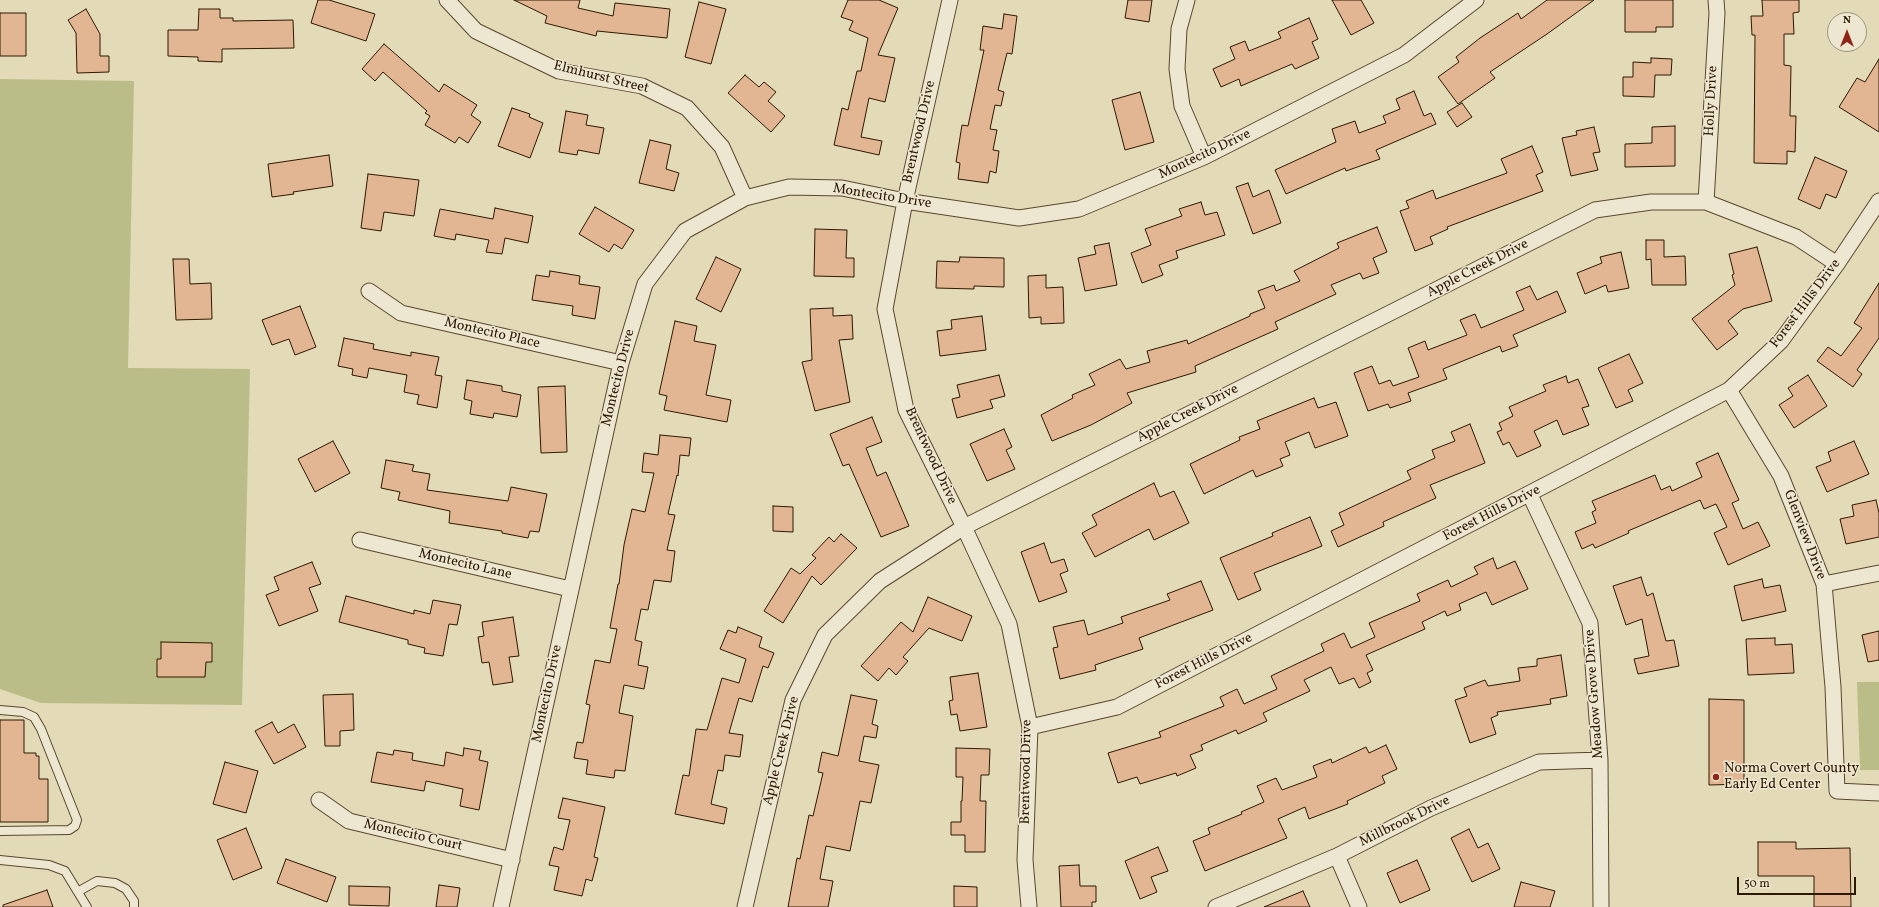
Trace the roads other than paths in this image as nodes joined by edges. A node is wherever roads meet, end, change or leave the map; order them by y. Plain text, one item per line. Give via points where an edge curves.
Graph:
1 (447, 0) edge
2 (950, 0) edge
3 (1187, 0) edge
4 (1476, 0) edge
5 (1716, 0) edge
6 (1204, 158) junction
7 (745, 198) junction
8 (905, 201) junction
9 (1879, 201) edge
10 (1706, 202) junction
11 (1837, 264) junction
12 (369, 291) dead end
13 (620, 363) junction
14 (1729, 390) junction
15 (1530, 495) junction
16 (964, 527) junction
17 (360, 540) dead end
18 (1879, 573) edge
19 (1824, 584) junction
20 (570, 590) junction
21 (0, 710) edge
22 (1030, 727) junction
23 (1600, 760) junction
24 (1879, 792) edge
25 (319, 800) dead end
26 (0, 831) edge
27 (1337, 856) junction
28 (0, 860) edge
29 (512, 860) junction
30 (79, 892) junction
31 (87, 907) edge
32 (134, 907) edge
33 (501, 907) edge
34 (745, 907) edge
35 (1029, 907) edge
36 (1216, 907) edge
37 (1359, 907) edge
38 (1601, 907) edge

1 - 7 street, Elmhurst Street via 476,31 560,70 642,86 687,108 722,147
2 - 8 street, Brentwood Drive
3 - 6 street via 1179,29 1177,69 1182,106
4 - 6 street, Montecito Drive via 1404,55
5 - 10 street, Holly Drive
6 - 8 street, Montecito Drive via 1079,209 1019,218
7 - 8 street, Montecito Drive via 789,187 842,188
7 - 13 street, Montecito Drive via 685,231 645,284
8 - 16 street, Brentwood Drive via 885,309 906,410
9 - 11 street, Forest Hills Drive
10 - 11 street, Apple Creek Drive via 1796,237
10 - 16 street, Apple Creek Drive via 1650,202 1595,210
11 - 14 street, Forest Hills Drive via 1781,341
12 - 13 street, Montecito Place via 401,313
13 - 20 street, Montecito Drive
14 - 15 street, Forest Hills Drive
14 - 19 street, Glenview Drive via 1781,476
15 - 22 street, Forest Hills Drive via 1117,707
15 - 23 street, Meadow Grove Drive via 1590,623
16 - 22 street, Brentwood Drive via 1009,624
16 - 34 street, Apple Creek Drive via 880,581 825,635 793,700
17 - 20 street, Montecito Lane
18 - 19 street
19 - 24 street, Glenview Drive via 1833,688 1837,791
20 - 29 street, Montecito Drive
21 - 26 lane via 23,712 34,717 77,820 75,826 69,830
22 - 35 street, Brentwood Drive via 1025,860
23 - 27 street, Millbrook Drive via 1539,762 1431,808
23 - 38 street, Meadow Grove Drive
25 - 29 street, Montecito Court via 350,822
27 - 36 street, Millbrook Drive
27 - 37 street
28 - 30 lane via 49,865 65,871
29 - 33 street, Montecito Drive
30 - 31 lane
30 - 32 lane via 97,881 115,882 126,889 134,901

